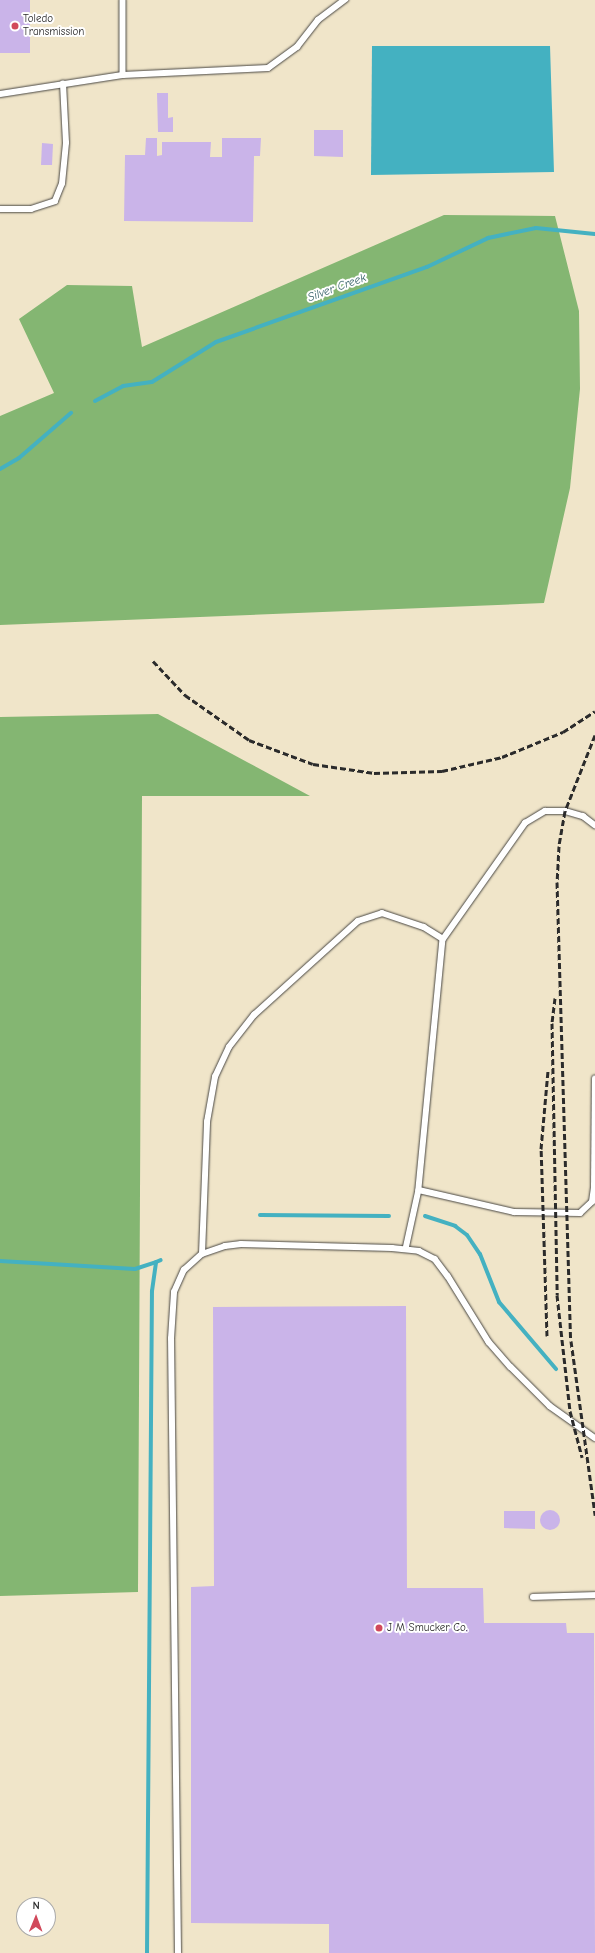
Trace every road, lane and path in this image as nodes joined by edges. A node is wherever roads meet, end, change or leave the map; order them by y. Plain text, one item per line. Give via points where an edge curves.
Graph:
1 (123, 0) edge
2 (345, 0) edge
3 (123, 75) junction
4 (64, 84) junction
5 (0, 94) edge
6 (0, 209) edge
7 (595, 825) edge
8 (442, 939) junction
9 (595, 1079) edge
10 (419, 1190) junction
11 (406, 1250) junction
12 (202, 1254) junction
13 (595, 1438) edge
14 (595, 1595) edge
15 (533, 1597) dead end
16 (178, 1953) edge

1 - 3 lane
2 - 3 lane via 318,20 297,47 268,68
3 - 4 lane
4 - 5 lane
4 - 6 lane via 66,143 62,184 54,202 31,209
7 - 8 lane via 583,816 565,811 545,811 525,822
8 - 10 lane
8 - 12 lane via 424,926 382,913 358,921 254,1015 229,1047 215,1077 207,1122
9 - 10 lane via 594,1188 592,1202 580,1213 514,1212
10 - 11 lane
11 - 12 lane via 241,1244 225,1246
11 - 13 lane via 419,1251 434,1259 448,1276 489,1342 511,1368 550,1406
12 - 16 lane via 184,1270 174,1292 171,1339
14 - 15 lane

